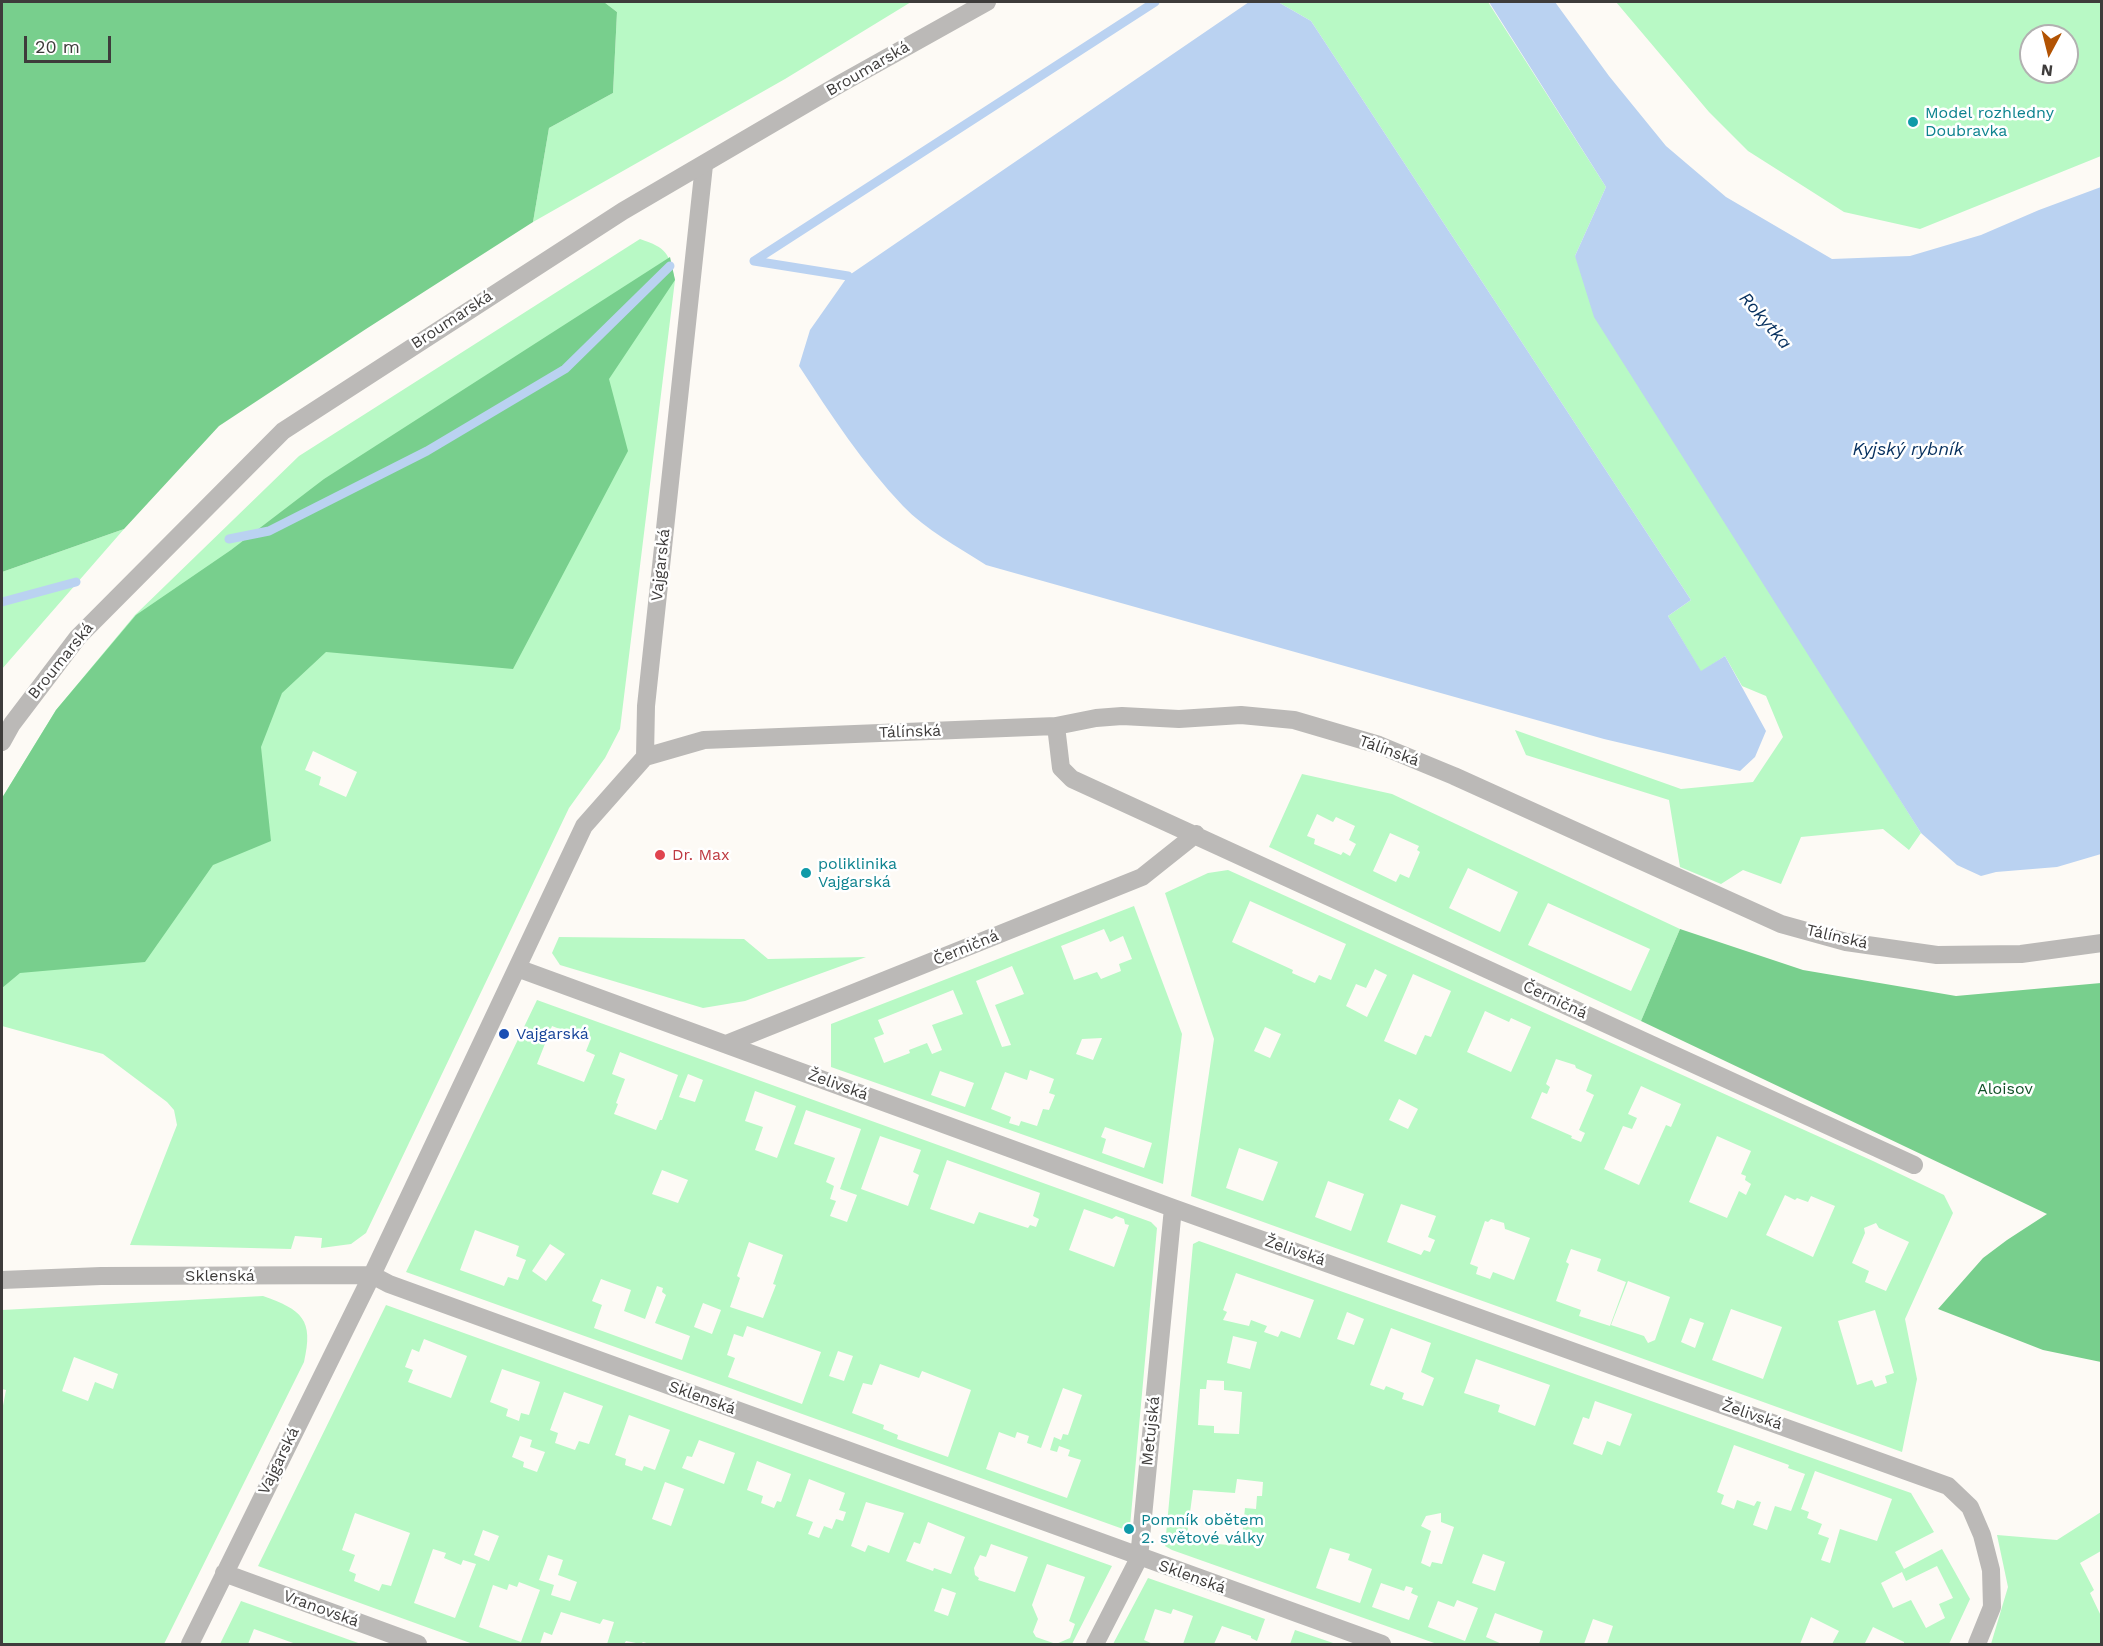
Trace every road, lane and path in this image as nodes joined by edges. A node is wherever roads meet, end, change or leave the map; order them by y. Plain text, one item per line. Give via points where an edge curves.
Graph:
1 (987, 2) edge
2 (704, 165) junction
3 (1056, 726) junction
4 (2, 742) edge
5 (645, 757) junction
6 (1196, 834) junction
7 (2102, 943) edge
8 (517, 968) junction
9 (726, 1044) junction
10 (1914, 1165) dead end
11 (1173, 1208) junction
12 (372, 1275) junction
13 (2, 1280) edge
14 (1139, 1558) junction
15 (224, 1574) junction
16 (190, 1644) edge
17 (418, 1644) edge
18 (1095, 1644) edge
19 (1382, 1644) edge
20 (1977, 1644) edge

1 - 2 street, Broumarská
2 - 4 street, Broumarská via 623,211 283,431 78,637
2 - 5 street, Vajgarská via 646,706
3 - 5 street, Tálínská via 704,741
3 - 6 street, Černičná via 1061,768 1072,779
3 - 7 street, Tálínská via 1122,716 1179,719 1241,715 1294,720 1378,745 1781,924 1835,939 1937,954 2021,954
5 - 8 street, Vajgarská via 584,826
6 - 9 street, Černičná via 1142,877
6 - 10 street, Černičná
8 - 9 street, Želivská
8 - 12 street, Vajgarská
9 - 11 street, Želivská
11 - 14 street, Metujská
11 - 20 street, Želivská via 1948,1486 1970,1507 1991,1570 1992,1606
12 - 13 street, Sklenská
12 - 14 street, Sklenská
12 - 15 street, Vajgarská
14 - 18 street, Metujská
14 - 19 street, Sklenská
15 - 16 street, Vajgarská
15 - 17 street, Vranovská

